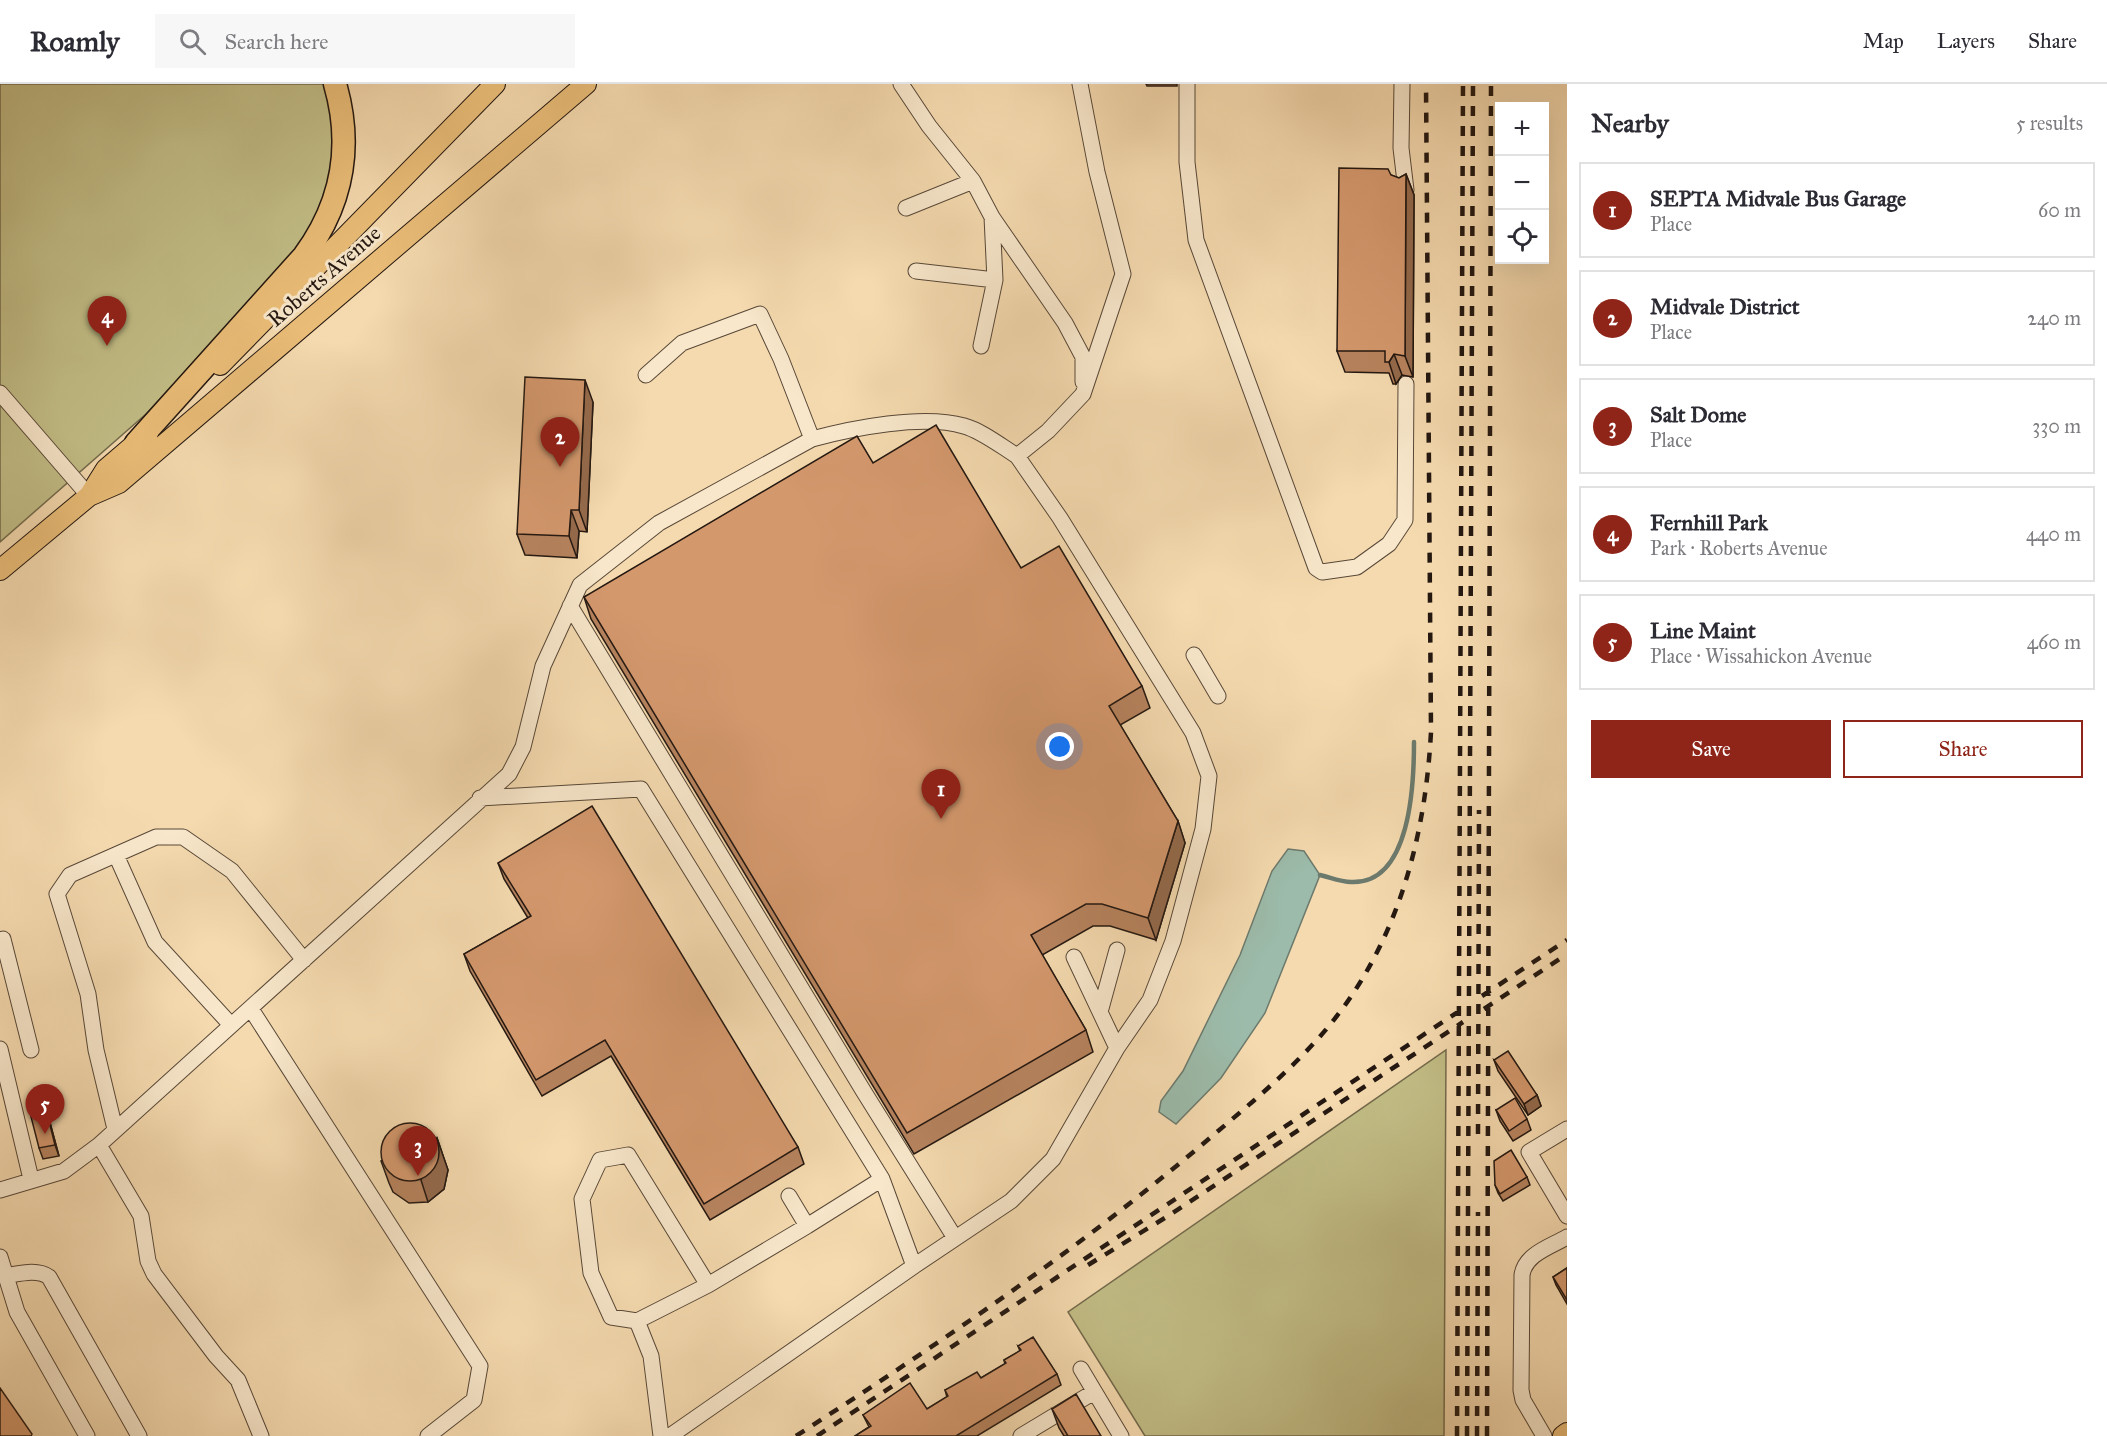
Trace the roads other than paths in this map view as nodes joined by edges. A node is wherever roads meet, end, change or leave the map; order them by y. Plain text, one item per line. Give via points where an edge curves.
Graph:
1 (335, 84) edge
2 (495, 84) edge
3 (586, 84) edge
4 (901, 84) edge
5 (1080, 84) edge
6 (1188, 84) edge
7 (1402, 84) edge
8 (973, 181) junction
9 (1406, 190) edge
10 (906, 208) dead end
11 (992, 217) junction
12 (916, 271) dead end
13 (995, 280) junction
14 (981, 346) dead end
15 (646, 375) dead end
16 (1406, 384) dead end
17 (0, 393) edge
18 (1083, 394) junction
19 (812, 439) junction
20 (136, 443) junction
21 (1017, 456) junction
22 (88, 496) junction
23 (0, 570) edge
24 (570, 606) junction
25 (1194, 655) dead end
26 (1218, 696) dead end
27 (480, 798) junction
28 (116, 855) junction
29 (0, 940) edge
30 (1117, 950) dead end
31 (1074, 957) dead end
32 (304, 960) junction
33 (251, 1009) junction
34 (1100, 1012) junction
35 (231, 1025) junction
36 (1117, 1048) junction
37 (0, 1050) edge
38 (31, 1050) dead end
39 (1567, 1129) edge
40 (114, 1130) junction
41 (99, 1145) junction
42 (31, 1179) junction
43 (882, 1179) junction
44 (0, 1190) edge
45 (789, 1197) dead end
46 (1567, 1216) edge
47 (807, 1226) junction
48 (955, 1238) junction
49 (1567, 1238) edge
50 (914, 1266) junction
51 (2, 1268) edge
52 (708, 1285) junction
53 (637, 1321) junction
54 (1081, 1370) dead end
55 (1094, 1392) junction
56 (1567, 1434) edge
57 (87, 1436) edge
58 (139, 1436) edge
59 (261, 1436) edge
60 (428, 1436) edge
61 (661, 1436) edge
62 (670, 1436) edge
63 (1021, 1436) edge
64 (1120, 1436) edge
65 (1544, 1436) edge
66 (1563, 1436) edge

1 - 20 highway via 344,124 345,152 327,220 304,256
2 - 20 main road, Roberts Avenue via 203,382
3 - 22 main road, Roberts Avenue via 119,483
4 - 8 street
5 - 18 street via 1123,274
6 - 16 street via 1187,162 1196,240 1316,568 1322,572 1357,567 1389,544 1406,520
7 - 9 street via 1401,148
8 - 10 street
8 - 11 street
11 - 13 street
11 - 18 street via 1065,323 1083,357
12 - 13 street
13 - 14 street
15 - 19 street via 682,343 760,314
17 - 22 street
18 - 21 street via 1048,431
19 - 21 street via 849,429 914,421 964,426
19 - 24 street via 659,523 580,585
20 - 22 main road, Roberts Avenue via 106,469
21 - 36 street via 1060,518 1193,733 1209,776 1203,829 1173,941 1150,1000
22 - 23 main road, Roberts Avenue
24 - 27 street via 543,666 524,747 508,774
24 - 48 street
25 - 26 street
27 - 32 street
27 - 43 street via 641,789
28 - 32 street via 156,837 183,837 232,871
28 - 35 street via 155,942
28 - 40 street via 70,875 57,894 88,994
29 - 38 street via 3,939
30 - 34 street
31 - 34 street
32 - 33 street
33 - 35 street
33 - 60 street via 480,1366 474,1400
34 - 36 street
35 - 40 street
36 - 48 street via 1053,1159 1011,1201
37 - 42 street
39 - 46 street via 1529,1152
40 - 41 street
41 - 42 street via 64,1171
41 - 59 street via 141,1216 147,1261 154,1275 238,1380
42 - 44 street
43 - 47 street
43 - 50 street
45 - 47 street
47 - 52 street
48 - 50 street
49 - 65 street via 1529,1258 1522,1275 1521,1390
50 - 62 street
51 - 57 street via 17,1312
51 - 58 street via 49,1277
52 - 53 street
52 - 53 street via 628,1155 600,1160 582,1199 591,1274 611,1317
53 - 61 street via 651,1356
54 - 55 street
55 - 63 street
55 - 64 street
56 - 66 main road

